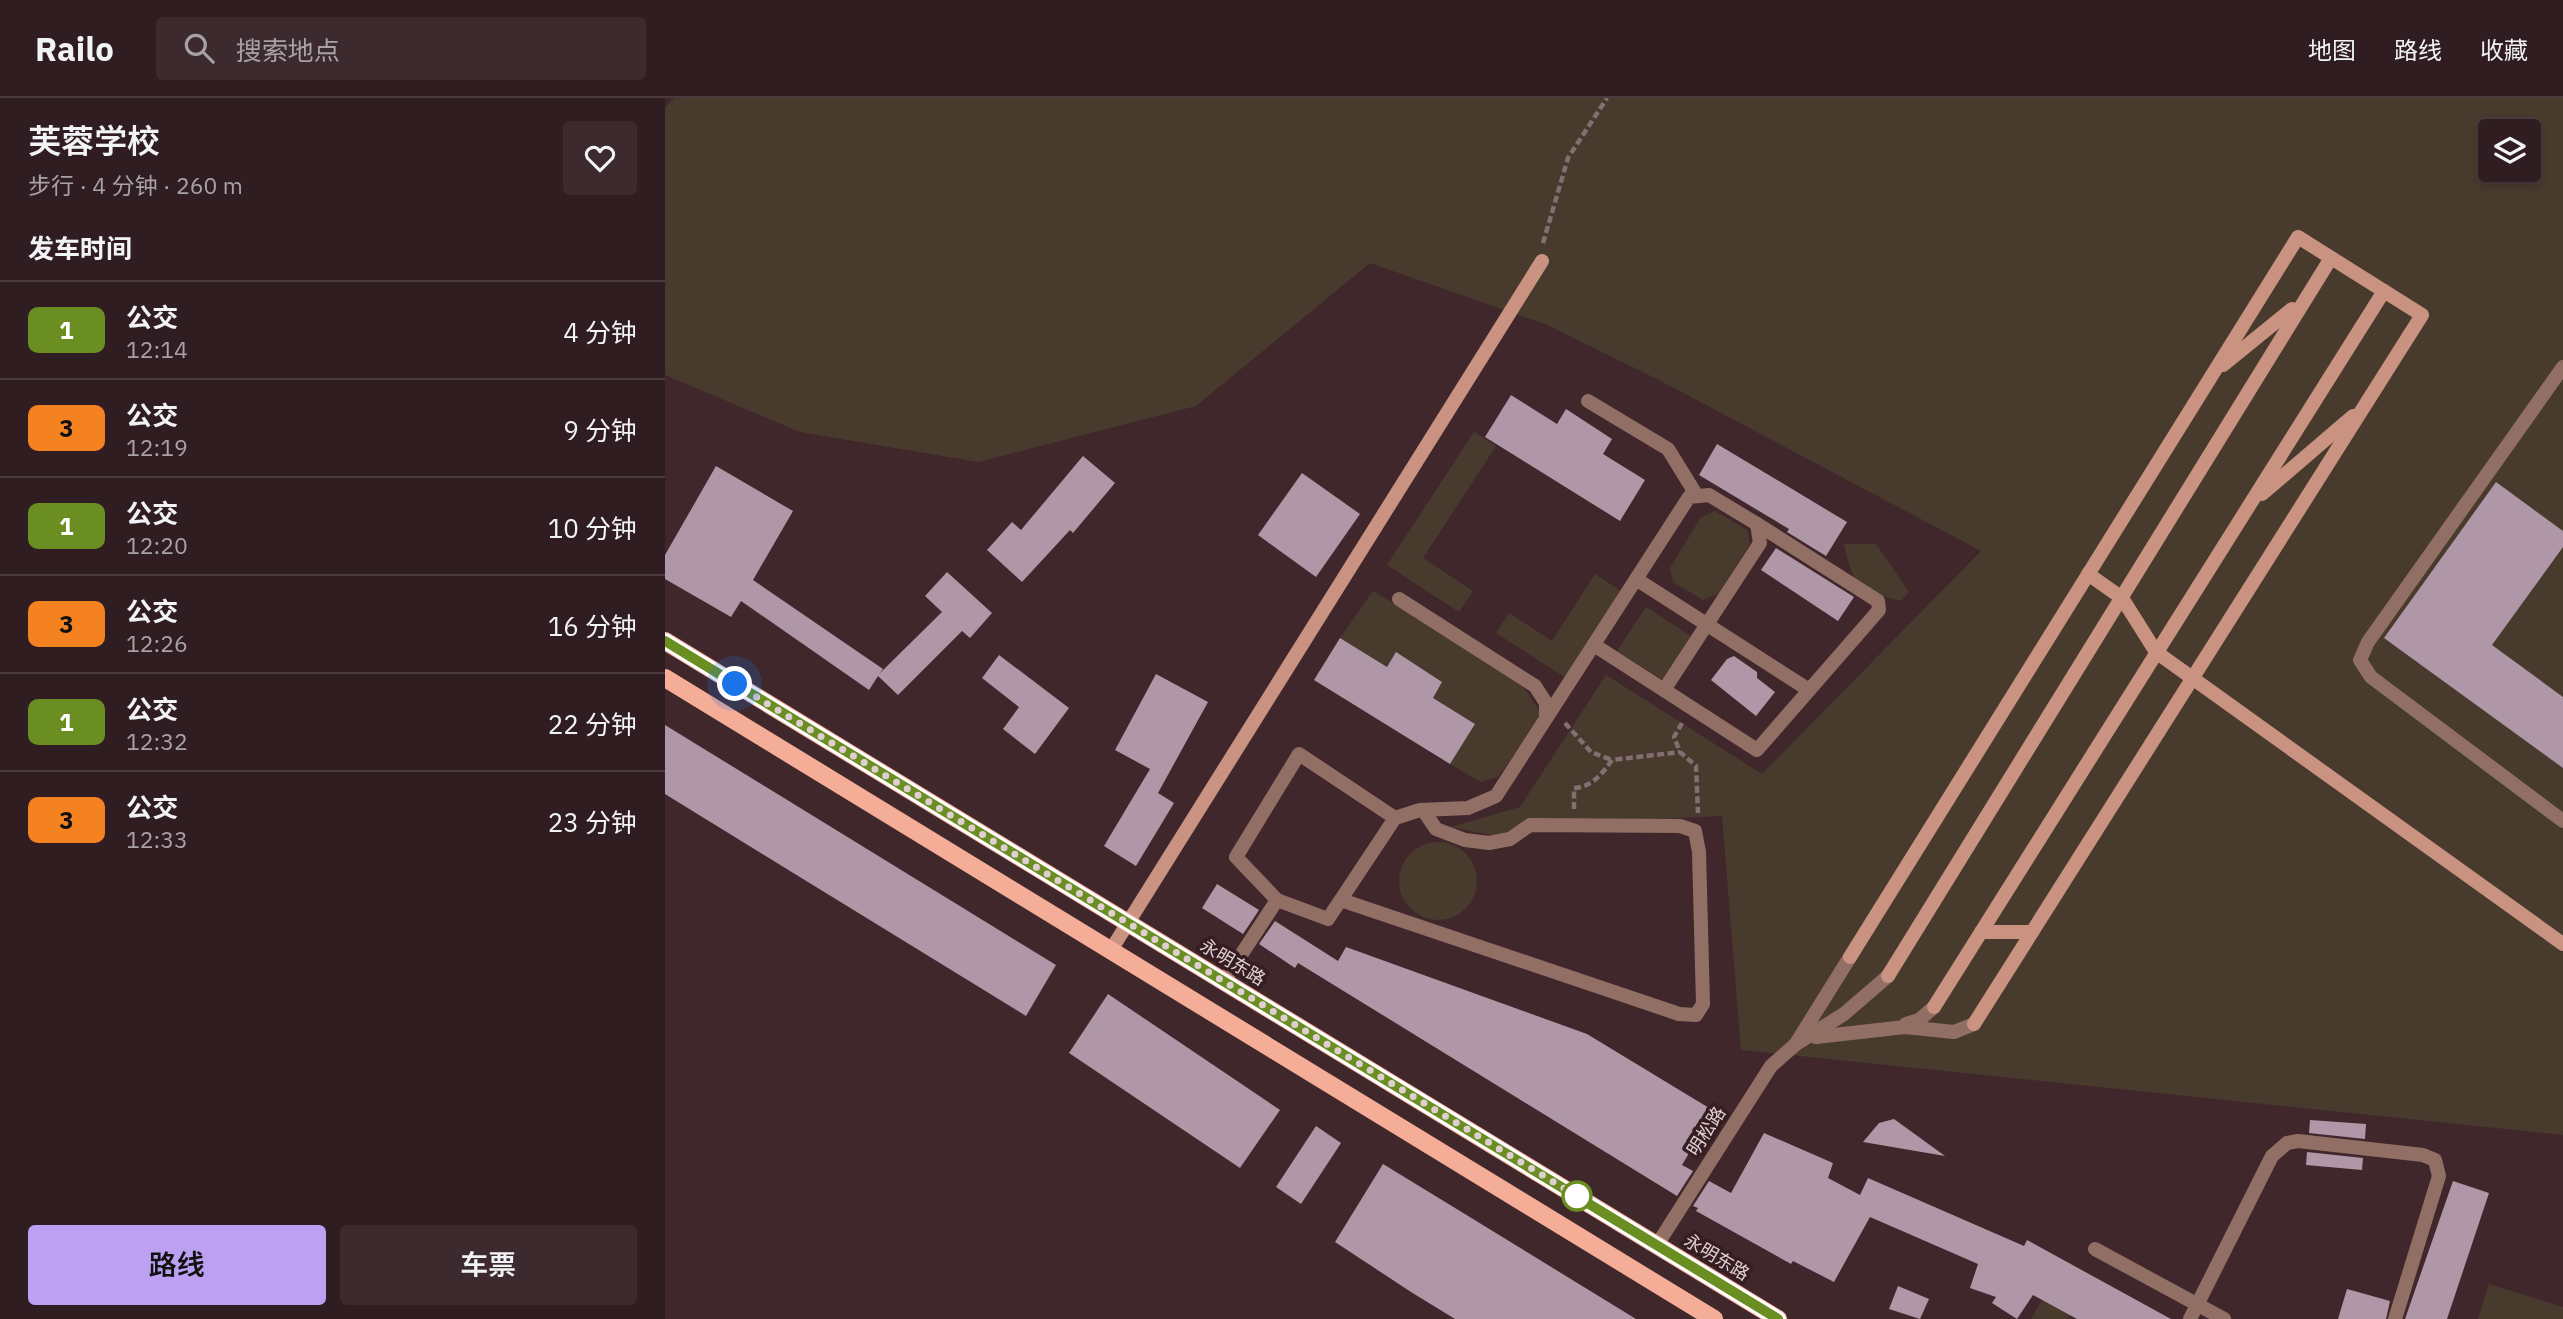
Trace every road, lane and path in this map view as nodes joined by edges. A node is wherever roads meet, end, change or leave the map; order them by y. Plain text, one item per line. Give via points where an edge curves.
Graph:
1 (1607, 98) edge
2 (2331, 258) junction
3 (1542, 261) joint
4 (2314, 285) junction
5 (2384, 291) junction
6 (2563, 368) edge
7 (2214, 372) junction
8 (1588, 401) dead end
9 (2365, 406) junction
10 (1697, 496) junction
11 (2246, 510) junction
12 (1757, 524) junction
13 (2088, 574) junction
14 (1636, 579) junction
15 (2122, 598) junction
16 (1399, 599) dead end
17 (1707, 625) junction
18 (665, 641) edge
19 (1594, 645) junction
20 (2156, 652) junction
21 (665, 678) edge
22 (2193, 678) junction
23 (1664, 690) junction
24 (1809, 690) junction
25 (1691, 707) junction
26 (1550, 713) junction
27 (1680, 752) junction
28 (1612, 760) junction
29 (1423, 810) junction
30 (1395, 818) junction
31 (2563, 821) edge
32 (1577, 823) junction
33 (1695, 831) junction
34 (1276, 900) junction
35 (1341, 900) junction
36 (1128, 923) junction
37 (1981, 932) junction
38 (2032, 932) junction
39 (2563, 944) edge
40 (1111, 950) junction
41 (1850, 957) joint
42 (1888, 976) joint
43 (1224, 981) junction
44 (1934, 1007) joint
45 (1974, 1024) joint
46 (1894, 1028) junction
47 (1801, 1042) junction
48 (1657, 1245) junction
49 (2095, 1249) dead end
50 (2198, 1304) junction
51 (1714, 1319) edge
52 (1778, 1319) edge
53 (2190, 1319) edge
54 (2224, 1319) edge
55 (2395, 1319) edge

1 - 3 path via 1568,158 1543,239
2 - 4 main road
2 - 5 main road
2 - 7 main road via 2298,237
3 - 36 main road
4 - 7 main road via 2281,321
4 - 15 main road
5 - 9 main road via 2422,315
5 - 11 main road
6 - 31 lane via 2368,642 2360,660 2371,677
7 - 13 main road
8 - 10 lane via 1668,449
9 - 11 main road
9 - 22 main road
10 - 12 lane via 1709,495
10 - 14 lane via 1689,497
11 - 20 main road
12 - 17 lane via 1760,543
12 - 24 lane via 1878,601 1879,610
13 - 15 main road
13 - 41 main road
14 - 17 lane
14 - 19 lane
15 - 20 main road
15 - 42 main road
16 - 26 lane via 1535,686
17 - 23 lane
17 - 24 lane
18 - 36 main road, 永明东路
19 - 23 lane
19 - 26 lane
20 - 22 main road
20 - 37 main road
21 - 40 main road
22 - 38 main road
22 - 39 main road
23 - 25 lane
24 - 25 lane via 1757,750
25 - 27 path via 1674,737
26 - 28 path via 1591,752
26 - 29 lane via 1496,796 1468,808
27 - 28 path
27 - 33 path via 1696,766 1699,825
28 - 32 path via 1600,777 1583,788 1574,788
29 - 30 lane
29 - 32 lane via 1436,830 1489,843 1510,839 1530,825
30 - 34 lane via 1299,754 1236,857
30 - 35 lane
32 - 33 lane via 1680,825
33 - 35 lane via 1703,1004 1696,1015 1679,1014
34 - 35 lane via 1328,919
34 - 43 lane
36 - 40 main road
36 - 43 main road, 永明东路
37 - 38 main road
37 - 44 main road
38 - 45 main road
40 - 51 main road
41 - 47 lane, 明松路
42 - 47 lane, 明松路 via 1836,1020
43 - 48 main road, 永明东路
44 - 46 lane via 1919,1020
45 - 46 lane via 1954,1032
46 - 47 lane
47 - 48 lane, 明松路 via 1771,1066
48 - 52 main road, 永明东路
49 - 50 lane
50 - 53 lane
50 - 54 lane
50 - 55 lane via 2272,1156 2287,1143 2298,1141 2435,1160 2439,1176

